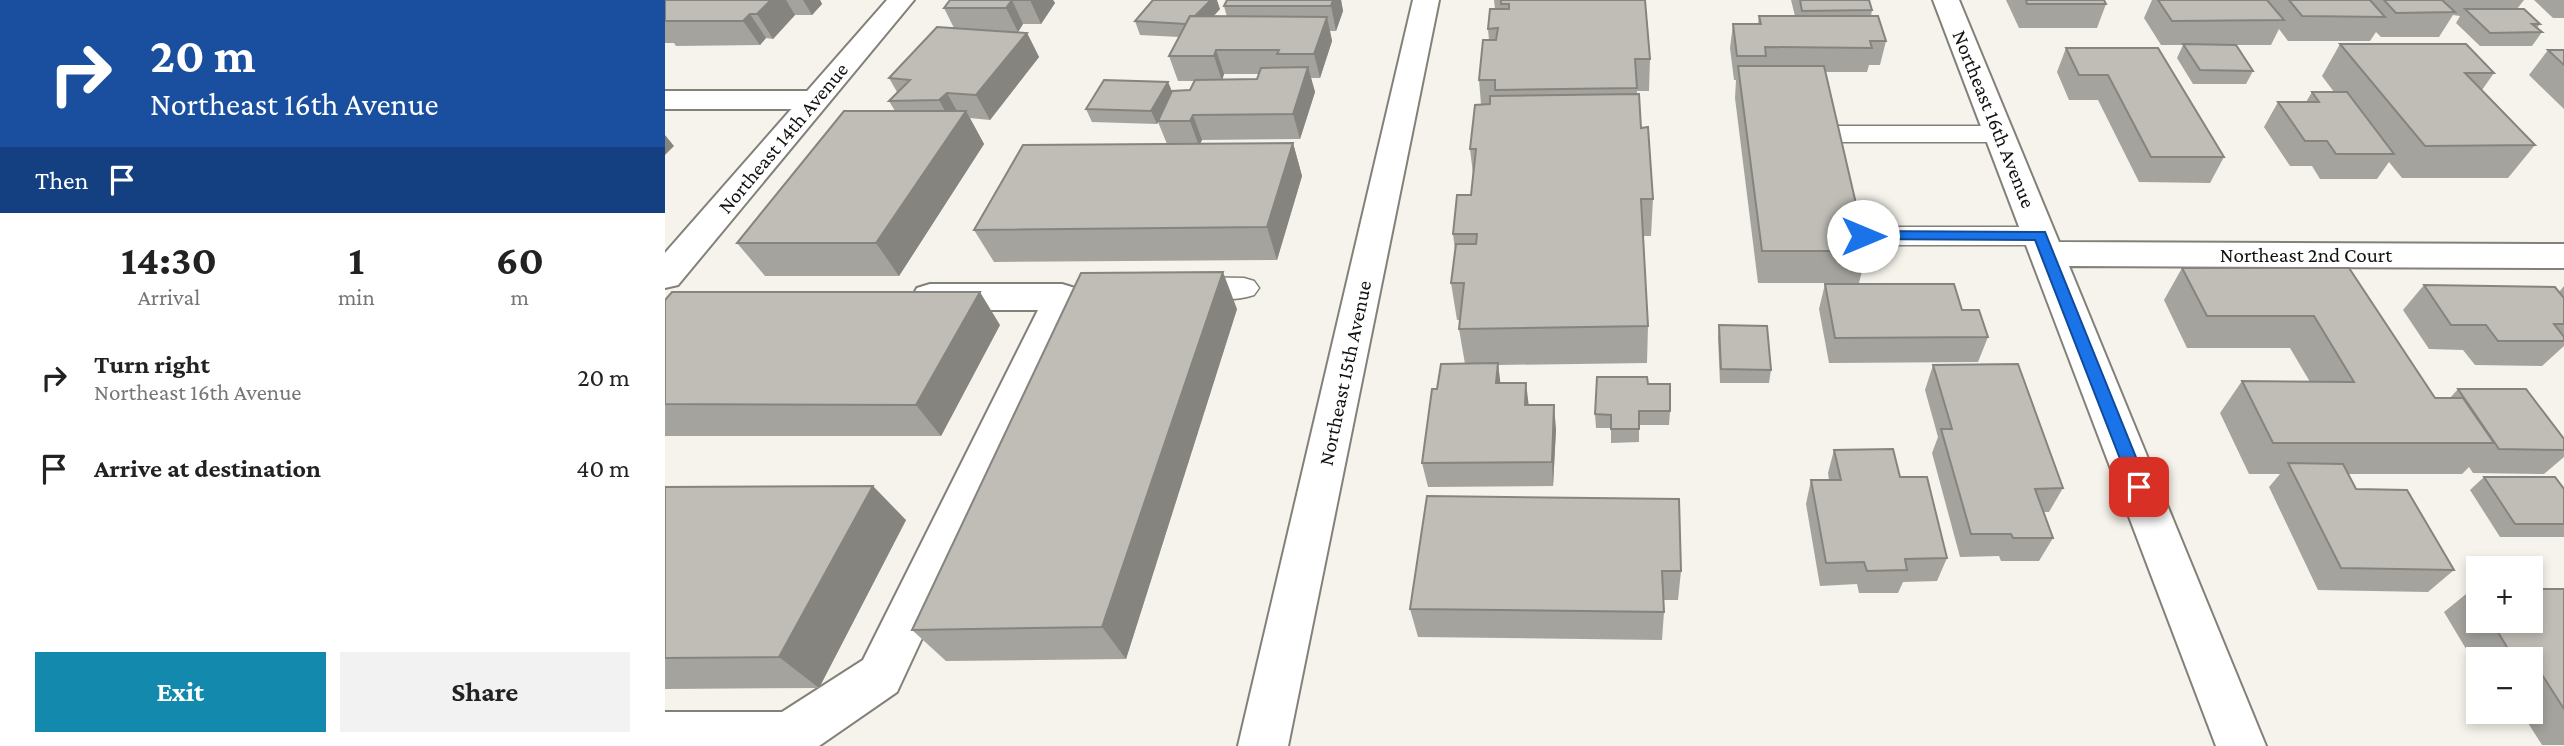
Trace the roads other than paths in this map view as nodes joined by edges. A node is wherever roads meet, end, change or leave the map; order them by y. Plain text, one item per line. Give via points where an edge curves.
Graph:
1 (901, 0) edge
2 (1426, 0) edge
3 (1946, 0) edge
4 (665, 100) edge
5 (814, 100) junction
6 (1839, 134) edge
7 (2000, 134) junction
8 (1863, 236) edge
9 (2044, 245) junction
10 (2564, 256) edge
11 (1165, 287) edge
12 (1244, 288) dead end
13 (673, 291) edge
14 (900, 298) edge
15 (665, 737) edge
16 (1263, 746) edge
17 (2241, 746) edge

1 - 5 street, Northeast 14th Avenue
2 - 16 street, Northeast 15th Avenue
3 - 7 street, Northeast 16th Avenue
4 - 5 street
5 - 13 street, Northeast 14th Avenue
6 - 7 lane
7 - 9 street, Northeast 16th Avenue
8 - 9 lane
9 - 10 street, Northeast 2nd Court
9 - 17 street, Northeast 16th Avenue
11 - 12 lane
14 - 15 street via 1075,295 880,676 789,737

